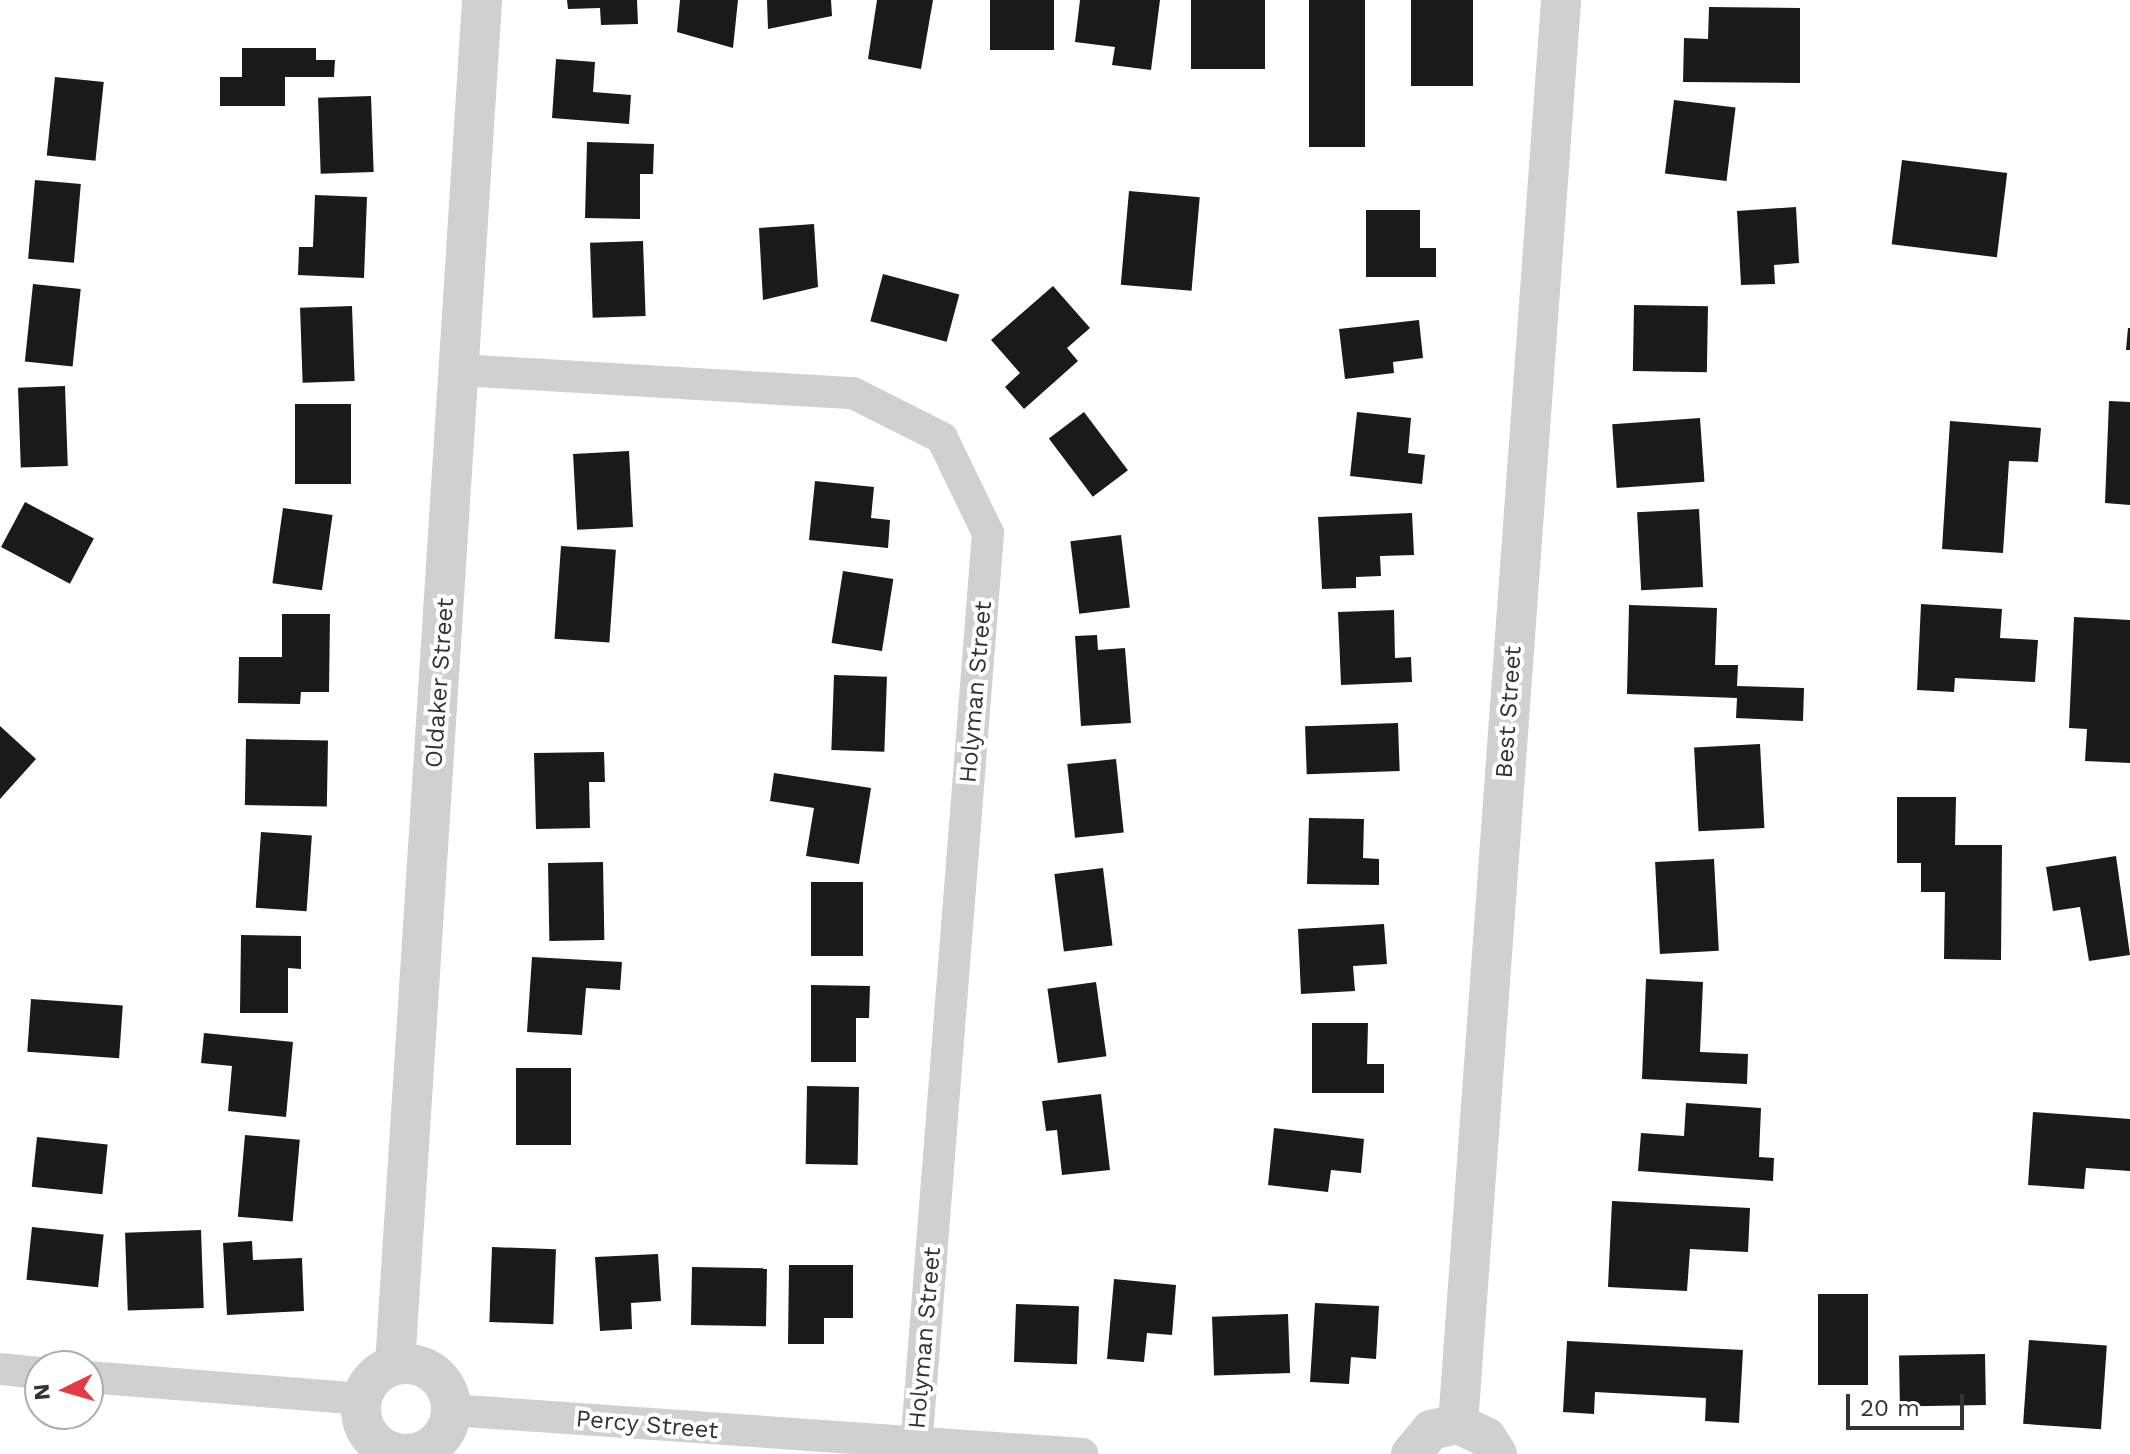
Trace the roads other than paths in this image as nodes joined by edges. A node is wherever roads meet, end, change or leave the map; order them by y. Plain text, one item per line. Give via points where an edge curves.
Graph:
1 (482, 0) edge
2 (1561, 0) edge
3 (461, 370) junction
4 (395, 1365) junction
5 (0, 1369) edge
6 (24, 1371) edge
7 (104, 1378) edge
8 (362, 1399) junction
9 (451, 1410) junction
10 (1458, 1424) junction
11 (916, 1447) junction
12 (400, 1454) edge
13 (1082, 1454) edge
14 (1411, 1454) edge
15 (1497, 1454) edge

1 - 3 street, Oldaker Street
2 - 10 street, Best Street
3 - 4 street, Oldaker Street
3 - 11 street, Holyman Street via 853,393 942,438 988,533
4 - 8 street via 377,1374
4 - 9 street via 432,1372
5 - 6 street
7 - 8 street
8 - 12 street via 365,1429
9 - 11 street, Percy Street
9 - 12 street via 434,1444
10 - 14 street via 1431,1430
10 - 15 street via 1486,1437
11 - 13 street, Percy Street

